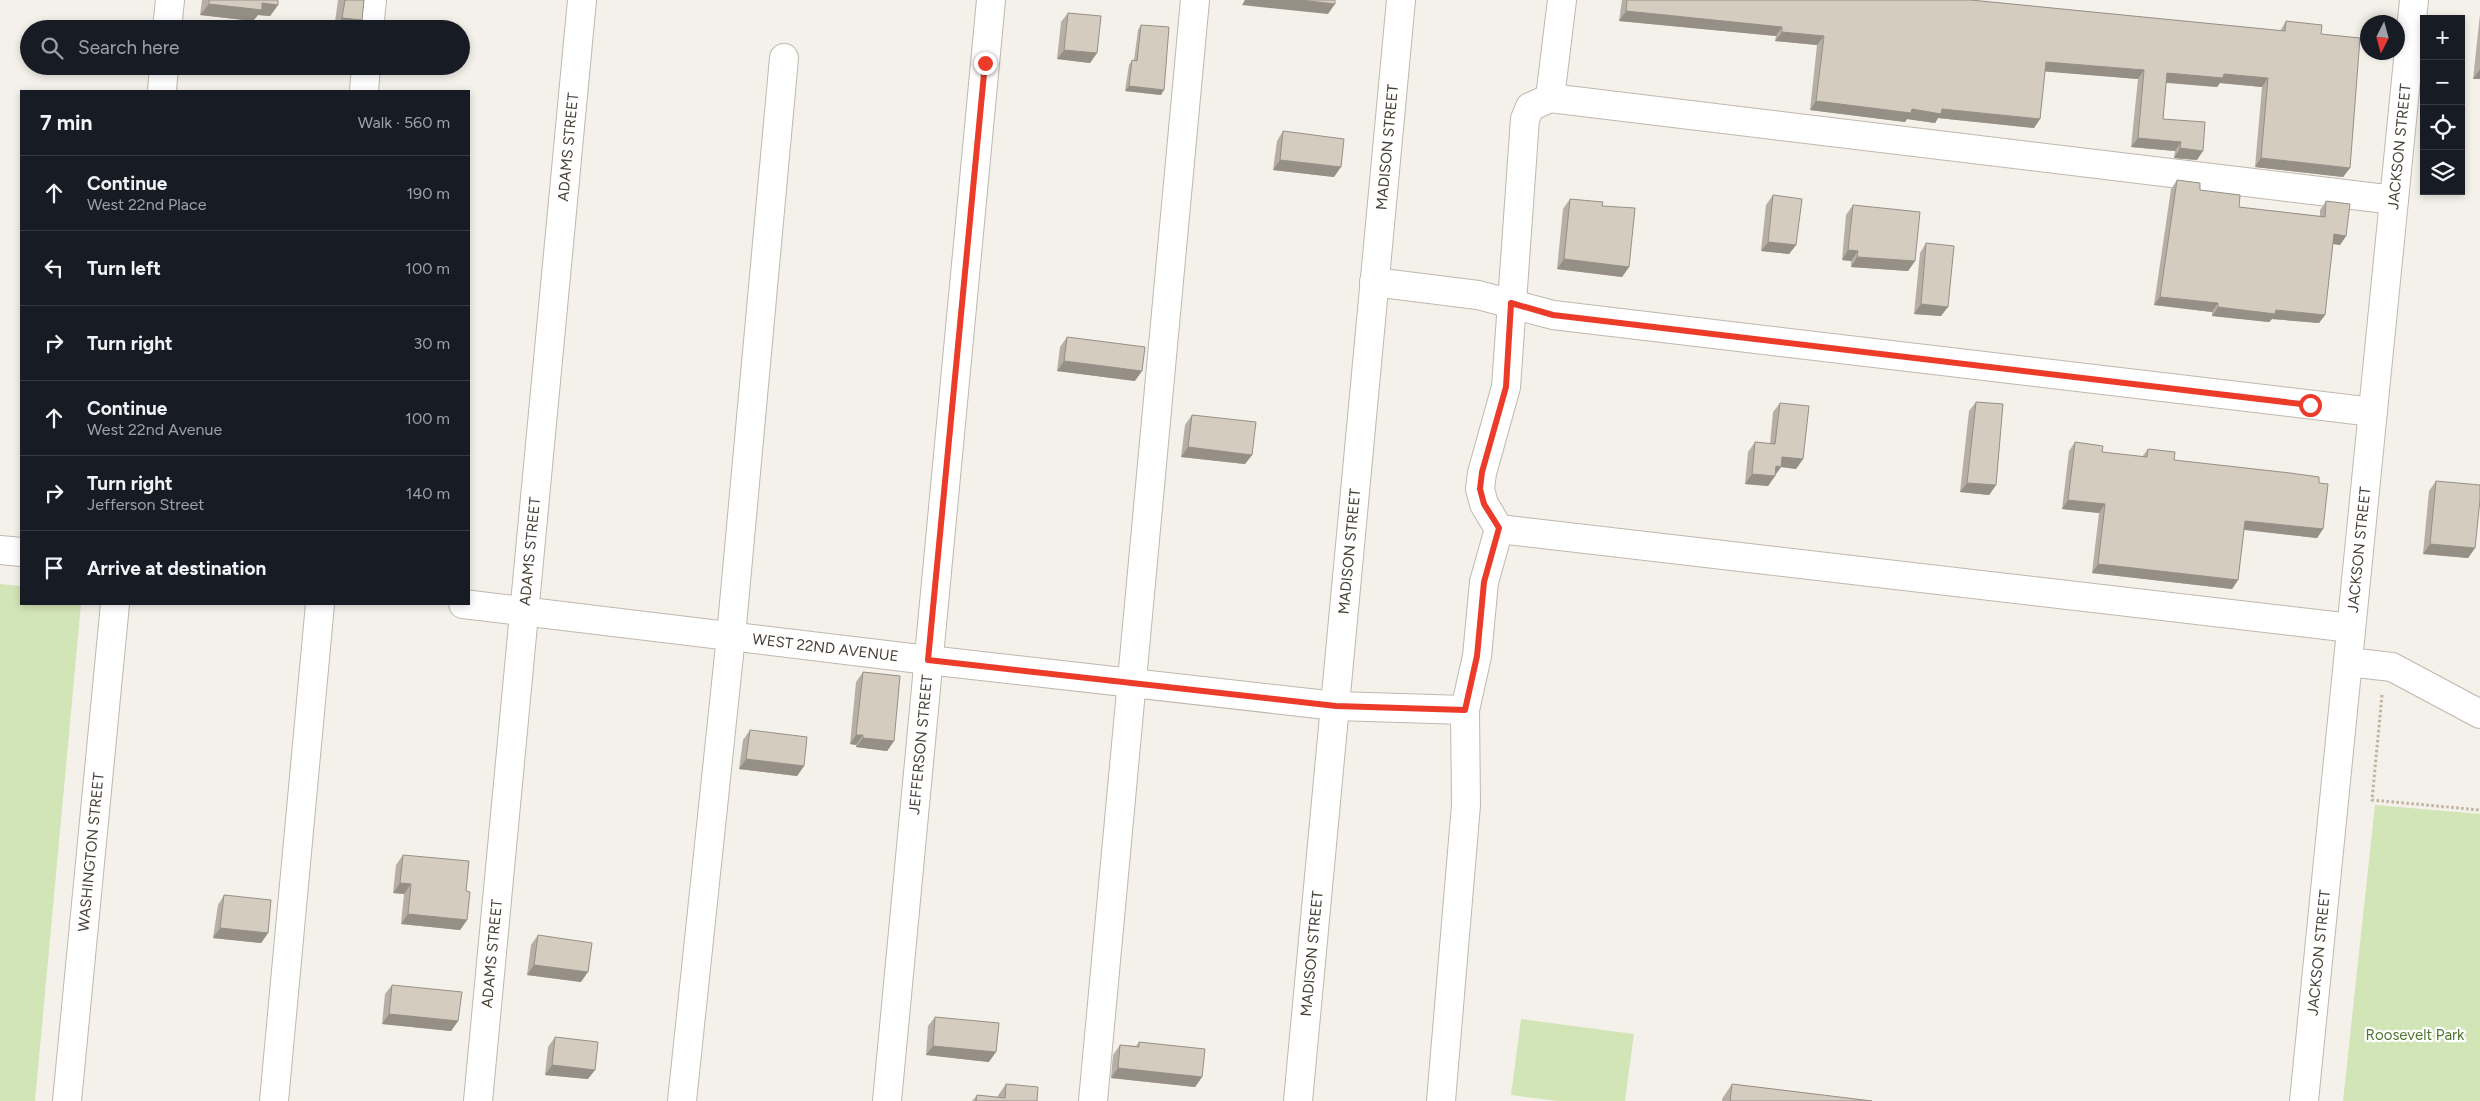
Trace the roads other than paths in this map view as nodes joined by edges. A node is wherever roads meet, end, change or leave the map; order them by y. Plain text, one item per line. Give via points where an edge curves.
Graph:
1 (170, 0) edge
2 (372, 0) edge
3 (582, 0) edge
4 (991, 0) edge
5 (1195, 0) edge
6 (1401, 0) edge
7 (1562, 0) edge
8 (2414, 0) edge
9 (168, 20) edge
10 (370, 20) edge
11 (784, 58) dead end
12 (163, 75) edge
13 (365, 75) edge
14 (162, 90) edge
15 (364, 90) edge
16 (1550, 98) junction
17 (2394, 200) junction
18 (1374, 282) junction
19 (1511, 303) junction
20 (2373, 412) junction
21 (1499, 528) junction
22 (0, 550) edge
23 (20, 552) edge
24 (115, 605) edge
25 (320, 605) edge
26 (470, 605) edge
27 (523, 610) junction
28 (2352, 628) junction
29 (731, 636) junction
30 (928, 660) junction
31 (2348, 662) junction
32 (1131, 683) junction
33 (1336, 706) junction
34 (1465, 710) junction
35 (2480, 714) edge
36 (67, 1101) edge
37 (274, 1101) edge
38 (478, 1101) edge
39 (682, 1101) edge
40 (887, 1101) edge
41 (1093, 1101) edge
42 (1298, 1101) edge
43 (1441, 1101) edge
44 (2304, 1101) edge

1 - 9 street
2 - 10 street
3 - 27 street, ADAMS STREET
4 - 30 street, JEFFERSON STREET
5 - 32 street
6 - 18 street, MADISON STREET
7 - 16 street
8 - 17 street, JACKSON STREET
11 - 29 street
12 - 14 street
13 - 15 street
16 - 17 street
16 - 19 street via 1530,107 1524,119
17 - 20 street, JACKSON STREET
18 - 19 street via 1478,295
18 - 33 street, MADISON STREET
19 - 20 street via 1562,316
19 - 21 street via 1506,387 1480,489 1484,504
20 - 28 street, JACKSON STREET
21 - 28 street
21 - 34 street via 1484,582 1477,656
22 - 23 street
24 - 36 street, WASHINGTON STREET
25 - 37 street
26 - 27 street, WEST 22ND AVENUE
27 - 29 street, WEST 22ND AVENUE
27 - 38 street, ADAMS STREET
28 - 31 street, JACKSON STREET
29 - 30 street, WEST 22ND AVENUE
29 - 39 street
30 - 32 street, WEST 22ND AVENUE
30 - 40 street, JEFFERSON STREET
31 - 35 street via 2392,666
31 - 44 street, JACKSON STREET
32 - 33 street, WEST 22ND AVENUE
32 - 41 street
33 - 34 street, WEST 22ND AVENUE
33 - 42 street, MADISON STREET
34 - 43 street via 1466,805

